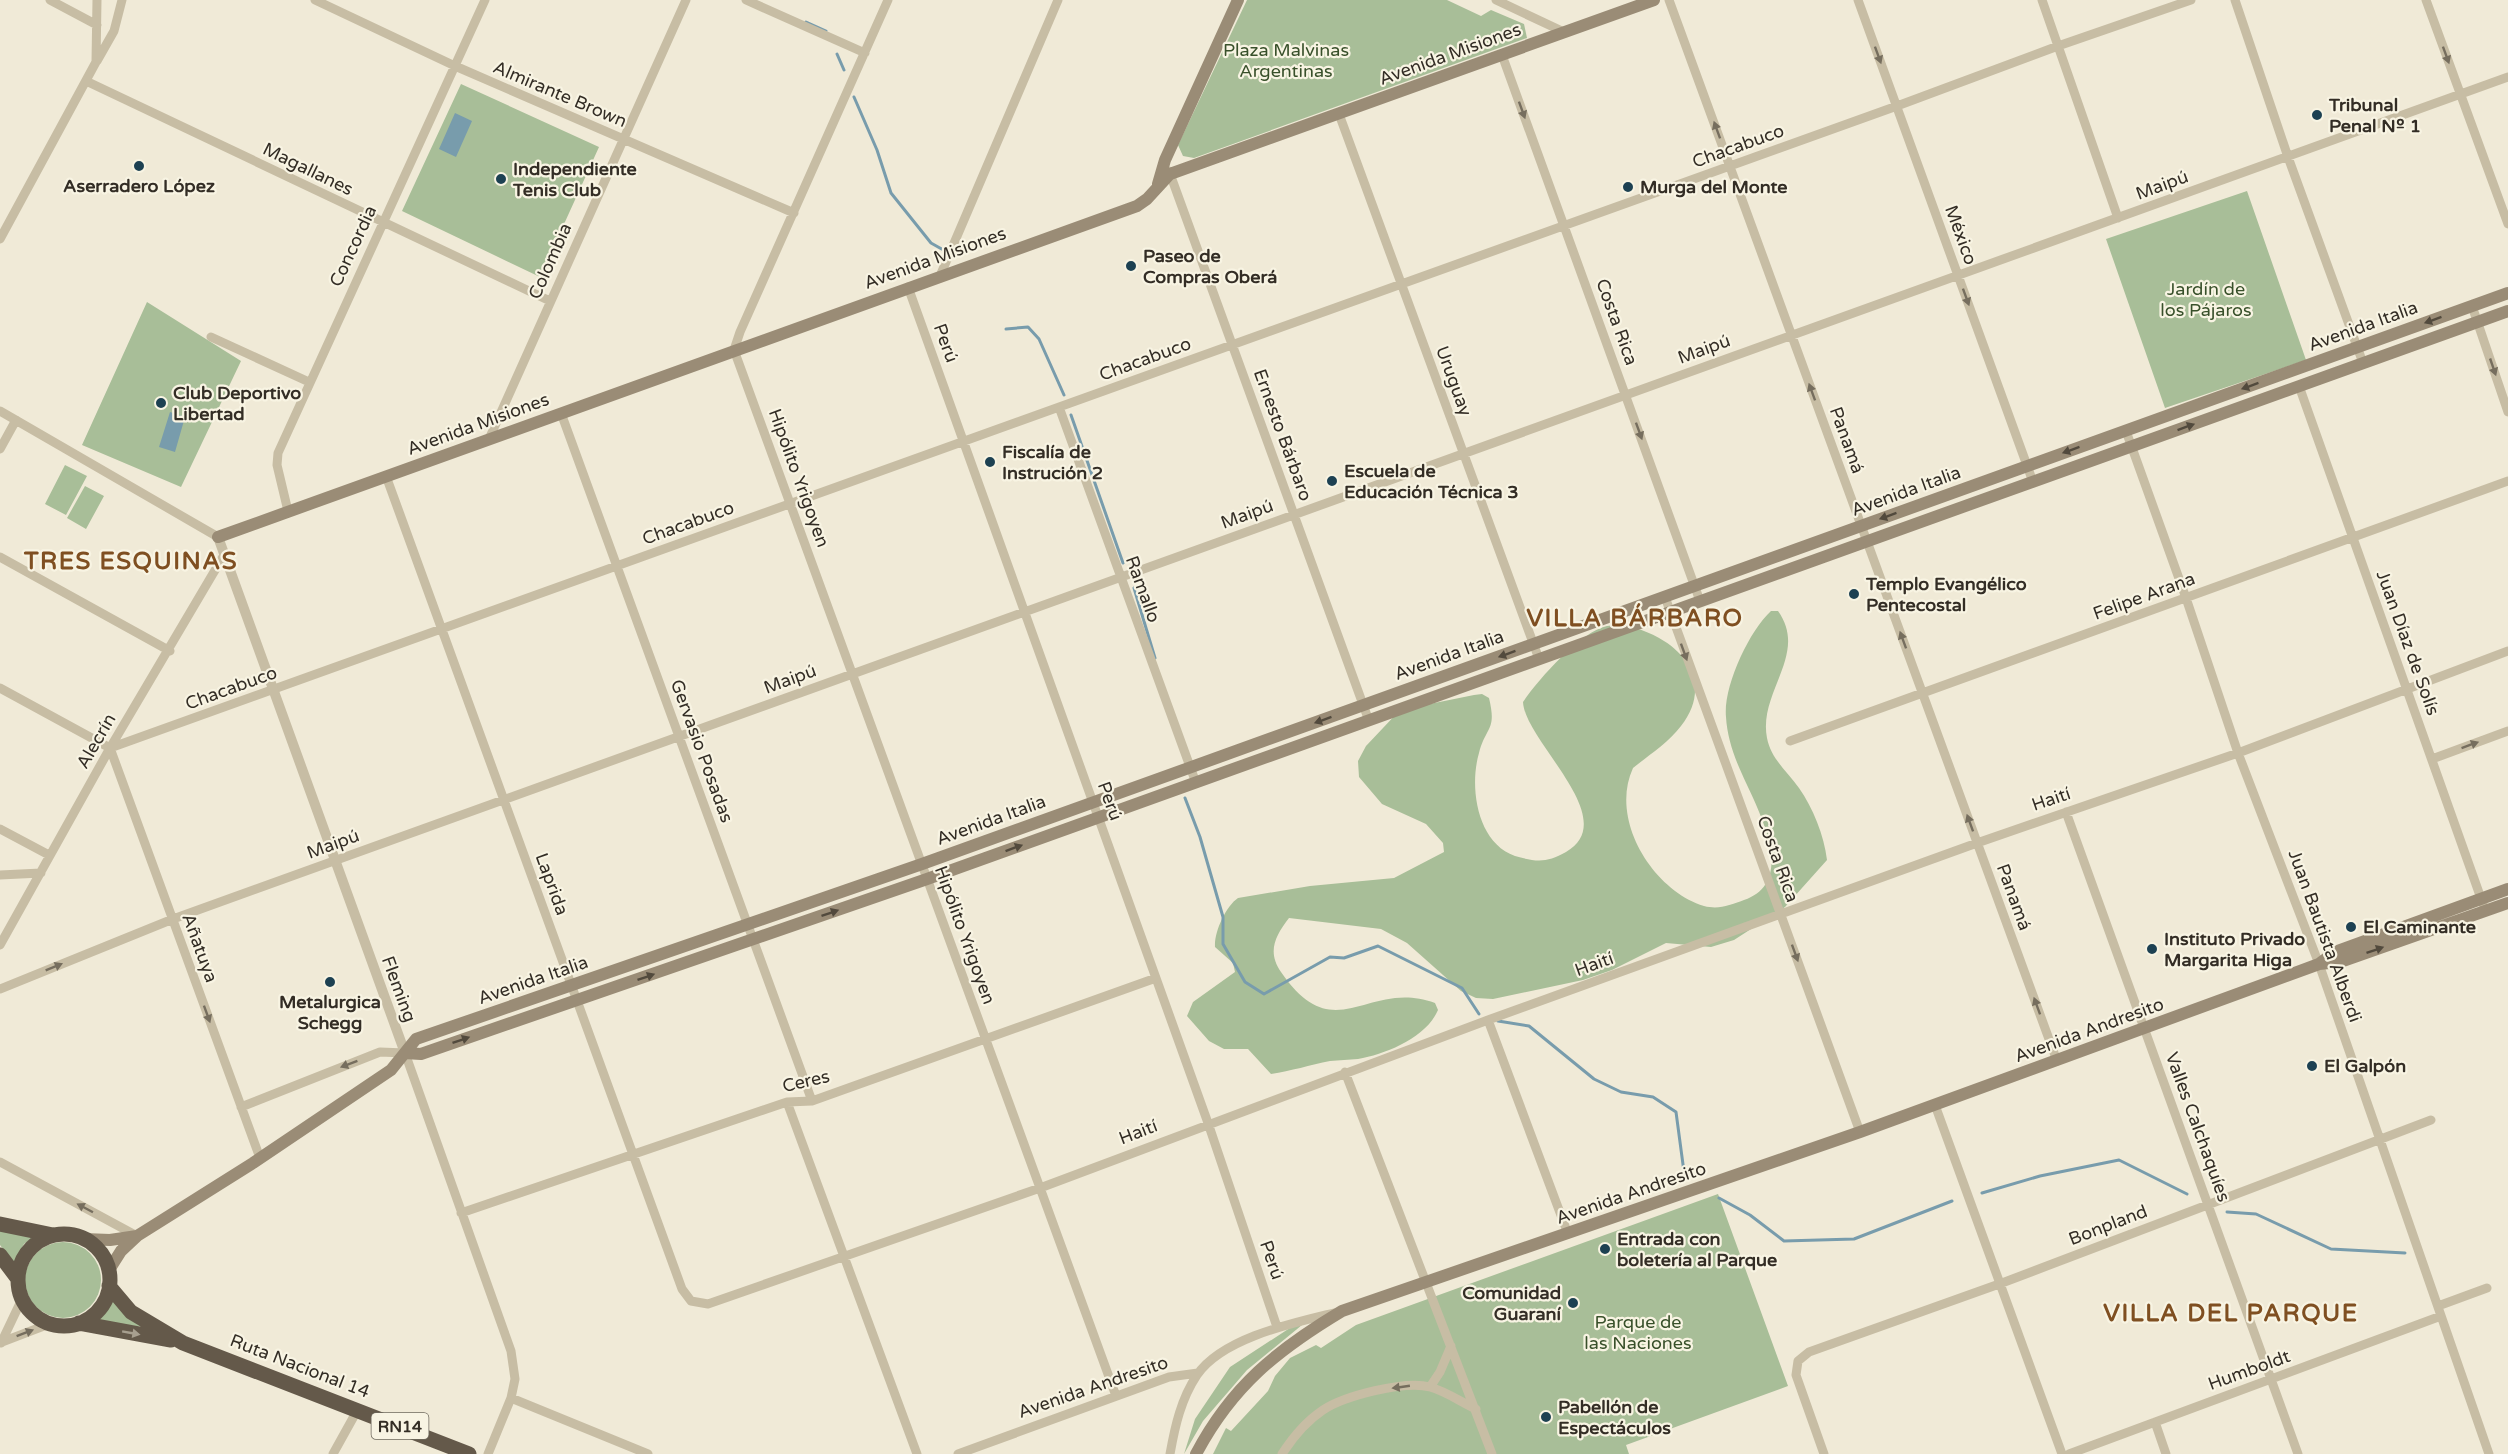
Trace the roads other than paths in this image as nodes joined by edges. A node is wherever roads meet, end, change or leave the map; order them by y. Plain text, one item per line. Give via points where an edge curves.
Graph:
1 (50, 0) edge
2 (97, 0) edge
3 (122, 0) edge
4 (315, 0) edge
5 (485, 0) edge
6 (686, 0) edge
7 (746, 0) edge
8 (888, 0) edge
9 (1058, 0) edge
10 (1238, 0) edge
11 (1496, 0) edge
12 (1654, 0) edge
13 (1669, 0) edge
14 (1858, 0) edge
15 (2042, 0) edge
16 (2192, 0) edge
17 (2235, 0) edge
18 (2426, 0) edge
19 (1628, 5) edge
20 (97, 25) junction
21 (1564, 33) junction
22 (2058, 46) junction
23 (865, 53) junction
24 (1502, 55) junction
25 (96, 62) junction
26 (455, 66) junction
27 (2508, 77) edge
28 (86, 81) junction
29 (2461, 94) junction
30 (1897, 106) junction
31 (1339, 114) junction
32 (622, 139) junction
33 (2288, 157) junction
34 (1165, 160) junction
35 (1730, 166) junction
36 (1170, 174) junction
37 (1158, 186) junction
38 (794, 213) junction
39 (2118, 218) junction
40 (382, 223) junction
41 (2508, 224) edge
42 (1564, 226) junction
43 (0, 239) edge
44 (940, 276) junction
45 (1958, 276) junction
46 (1401, 284) junction
47 (908, 287) junction
48 (2508, 293) edge
49 (550, 301) junction
50 (2472, 306) junction
51 (2508, 311) edge
52 (2477, 322) junction
53 (1792, 336) junction
54 (211, 337) dead end
55 (1233, 345) junction
56 (2357, 348) junction
57 (734, 350) junction
58 (2363, 363) junction
59 (309, 382) junction
60 (2299, 386) junction
61 (1626, 395) junction
62 (1059, 407) junction
63 (0, 411) edge
64 (2508, 412) edge
65 (561, 413) junction
66 (16, 420) junction
67 (2126, 431) junction
68 (489, 438) junction
69 (964, 442) junction
70 (2131, 446) junction
71 (0, 449) edge
72 (1463, 454) junction
73 (2027, 466) junction
74 (386, 476) junction
75 (2508, 481) edge
76 (2033, 482) junction
77 (790, 504) junction
78 (288, 511) junction
79 (1294, 515) junction
80 (1861, 526) junction
81 (218, 537) junction
82 (2352, 538) junction
83 (1867, 541) junction
84 (224, 555) junction
85 (0, 557) edge
86 (617, 566) junction
87 (1121, 577) junction
88 (1695, 585) junction
89 (1665, 597) junction
90 (2186, 598) junction
91 (1700, 601) junction
92 (1025, 612) junction
93 (1670, 612) junction
94 (442, 629) junction
95 (1534, 644) junction
96 (170, 651) junction
97 (2508, 651) edge
98 (1539, 659) junction
99 (852, 674) junction
100 (0, 687) edge
101 (273, 690) junction
102 (2407, 690) junction
103 (1922, 694) junction
104 (1364, 705) junction
105 (1369, 720) junction
106 (2508, 731) edge
107 (679, 737) junction
108 (1790, 741) dead end
109 (110, 748) junction
110 (2238, 753) junction
111 (2432, 759) junction
112 (1190, 767) junction
113 (1197, 783) junction
114 (504, 800) junction
115 (1093, 802) junction
116 (2066, 812) junction
117 (1099, 818) junction
118 (0, 829) edge
119 (1977, 843) junction
120 (49, 855) junction
121 (335, 860) junction
122 (922, 864) junction
123 (41, 873) junction
124 (0, 875) edge
125 (927, 879) junction
126 (2508, 889) edge
127 (2481, 898) junction
128 (2508, 903) edge
129 (2486, 911) junction
130 (1782, 915) junction
131 (172, 919) junction
132 (747, 925) junction
133 (753, 940) junction
134 (0, 945) edge
135 (2319, 964) junction
136 (1156, 978) junction
137 (572, 986) junction
138 (0, 989) edge
139 (577, 1001) junction
140 (1488, 1020) junction
141 (2144, 1028) junction
142 (986, 1039) junction
143 (405, 1053) junction
144 (2056, 1061) junction
145 (1345, 1072) junction
146 (812, 1101) junction
147 (787, 1102) junction
148 (1935, 1105) junction
149 (241, 1107) junction
150 (2431, 1120) dead end
151 (1208, 1123) junction
152 (1860, 1132) junction
153 (2380, 1139) junction
154 (632, 1154) junction
155 (260, 1158) junction
156 (0, 1162) edge
157 (1040, 1188) junction
158 (2208, 1205) junction
159 (460, 1213) junction
160 (0, 1224) edge
161 (1569, 1234) junction
162 (52, 1235) junction
163 (137, 1236) junction
164 (84, 1239) junction
165 (0, 1255) edge
166 (845, 1255) junction
167 (109, 1270) junction
168 (18, 1279) junction
169 (1427, 1282) junction
170 (2002, 1283) junction
171 (110, 1286) junction
172 (2487, 1288) dead end
173 (22, 1299) junction
174 (691, 1301) joint
175 (2438, 1306) junction
176 (1342, 1311) junction
177 (2441, 1316) junction
178 (79, 1323) junction
179 (49, 1324) junction
180 (1277, 1327) junction
181 (1, 1342) edge
182 (183, 1342) junction
183 (1451, 1346) junction
184 (1198, 1373) junction
185 (2272, 1379) junction
186 (1430, 1387) junction
187 (1116, 1396) junction
188 (511, 1398) junction
189 (358, 1409) junction
190 (1476, 1409) junction
191 (2155, 1422) junction
192 (333, 1454) edge
193 (469, 1454) edge
194 (488, 1454) edge
195 (648, 1454) edge
196 (916, 1454) edge
197 (958, 1454) edge
198 (1170, 1454) edge
199 (1196, 1454) edge
200 (1282, 1454) edge
201 (1492, 1454) edge
202 (1824, 1454) edge
203 (2062, 1454) edge
204 (2069, 1454) edge
205 (2166, 1454) edge
206 (2298, 1454) edge
207 (2489, 1454) edge

1 - 20 street
2 - 20 street
3 - 25 street via 114,31
4 - 26 street, Almirante Brown
5 - 26 street, Concordia
6 - 32 street, Colombia
7 - 23 street
8 - 23 street
9 - 44 street
10 - 34 main road
11 - 21 street
12 - 19 main road, Avenida Misiones
35 -> 13 street, Panamá
14 -> 30 street, México
15 - 22 street
16 - 22 street, Chacabuco
17 - 33 street
18 -> 29 street
19 - 21 main road, Avenida Misiones
20 - 25 street
21 - 24 main road, Avenida Misiones
22 - 30 street, Chacabuco
22 - 39 street
23 - 38 street
24 - 31 main road, Avenida Misiones
24 -> 42 street, Costa Rica
25 - 28 street
26 - 32 street, Almirante Brown
26 - 40 street, Concordia
27 - 29 street, Maipú
28 - 40 street, Magallanes
28 - 43 street
29 - 33 street, Maipú
29 - 41 street
30 - 35 street, Chacabuco
30 - 45 street, México
31 - 36 main road, Avenida Misiones
31 - 46 street, Uruguay
32 - 38 street, Almirante Brown
32 - 49 street, Colombia
33 - 39 street, Maipú
33 - 56 street
34 - 36 street, Ernesto Bárbaro
34 - 37 main road
35 - 42 street, Chacabuco
35 - 53 street, Panamá
36 - 37 main road, Avenida Misiones
36 - 55 street, Ernesto Bárbaro
37 - 44 main road, Avenida Misiones via 1137,206
38 - 57 street
39 - 45 street, Maipú
40 - 49 street, Magallanes
40 - 59 street, Concordia
42 - 46 street, Chacabuco
42 - 61 street, Costa Rica
44 - 47 main road, Avenida Misiones
45 - 53 street, Maipú
45 -> 73 street, México
46 - 55 street, Chacabuco
46 - 72 street, Uruguay
47 - 57 main road, Avenida Misiones
47 - 69 street, Perú
48 - 50 main road, Avenida Italia
49 - 68 street, Colombia
50 - 52 street
50 -> 56 main road, Avenida Italia
51 - 52 main road, Avenida Italia
52 - 58 main road, Avenida Italia
52 -> 64 street
53 - 61 street, Maipú
80 -> 53 street, Panamá
54 - 59 street
55 - 62 street, Chacabuco
55 - 79 street, Ernesto Bárbaro
56 - 58 street
56 -> 67 main road, Avenida Italia
57 - 65 main road, Avenida Misiones
57 - 77 street, Hipólito Yrigoyen
58 - 60 main road, Avenida Italia
59 - 78 street, Concordia via 278,453 277,465
70 -> 60 main road, Avenida Italia
60 - 82 street, Juan Díaz de Solís
61 - 72 street, Maipú
61 -> 88 street, Costa Rica
62 - 69 street, Chacabuco
62 - 87 street, Ramallo
63 - 66 street
65 - 68 main road, Avenida Misiones
65 - 86 street, Gervasio Posadas
66 - 71 street
66 - 81 street
67 - 70 street, Juan Bautista Alberdi
67 -> 73 main road, Avenida Italia
68 - 74 main road, Avenida Misiones
69 - 77 street, Chacabuco
69 - 92 street, Perú
70 - 76 main road, Avenida Italia
70 - 90 street, Juan Bautista Alberdi
72 - 79 street, Maipú
72 - 95 street, Uruguay
73 - 76 street, México
73 -> 80 main road, Avenida Italia
74 - 78 main road, Avenida Misiones
74 - 94 street, Laprida
75 - 82 street, Felipe Arana
76 - 83 main road, Avenida Italia
77 - 86 street, Chacabuco
77 - 99 street, Hipólito Yrigoyen
78 - 81 main road, Avenida Misiones
79 - 87 street, Maipú
79 - 104 street, Ernesto Bárbaro
80 - 83 street, Panamá
80 - 88 main road, Avenida Italia
81 - 84 street, Fleming
82 - 90 street, Felipe Arana
82 - 102 street, Juan Díaz de Solís
83 - 91 main road, Avenida Italia
103 -> 83 street, Panamá
84 - 96 street, Alecrín
84 - 101 street, Fleming
85 - 96 street
86 - 94 street, Chacabuco
86 - 107 street, Gervasio Posadas
87 - 92 street, Maipú
87 - 112 street, Ramallo
88 - 89 main road, Avenida Italia
88 - 91 street, Costa Rica
89 - 93 street, Costa Rica
89 - 95 main road, Avenida Italia
90 - 103 street, Felipe Arana
90 - 110 street, Juan Bautista Alberdi
91 - 93 main road, Avenida Italia
92 - 99 street, Maipú
92 - 115 street, Perú
93 - 98 main road, Avenida Italia
93 -> 130 street, Costa Rica
94 - 101 street, Chacabuco
94 - 114 street, Laprida
95 - 98 street, Uruguay
95 -> 104 main road, Avenida Italia
96 - 109 street, Alecrín
97 - 102 street, Haití
98 - 105 main road, Avenida Italia
99 - 107 street, Maipú
99 - 122 street, Hipólito Yrigoyen
100 - 109 street
101 - 109 street, Chacabuco
101 - 121 street, Fleming
102 - 110 street, Haití
102 - 111 street, Juan Díaz de Solís
103 - 108 street, Felipe Arana
119 -> 103 street, Panamá
104 - 105 street, Ernesto Bárbaro
104 -> 112 main road, Avenida Italia
105 - 113 main road, Avenida Italia
111 -> 106 street
107 - 114 street, Maipú
107 - 132 street, Gervasio Posadas
109 - 120 street, Alecrín
109 - 131 street, Añatuya
110 - 116 street, Haití
110 - 135 street, Juan Bautista Alberdi
111 - 127 street, Juan Díaz de Solís
112 - 113 street, Ramallo
112 - 115 main road, Avenida Italia
113 - 117 main road, Avenida Italia
114 - 121 street, Maipú
114 - 137 street, Laprida
115 - 117 street, Perú
115 - 122 main road, Avenida Italia
116 - 119 street, Haití
116 - 141 street, Valles Calchaquíes
125 -> 117 main road, Avenida Italia
117 - 136 street, Perú
118 - 120 street
119 - 130 street, Haití
144 -> 119 street, Panamá
120 - 123 street, Alecrín
121 - 131 street, Maipú
121 - 143 street, Fleming
122 - 125 street, Hipólito Yrigoyen
122 - 132 main road, Avenida Italia
123 - 124 street
123 - 134 street, Alecrín
133 -> 125 main road, Avenida Italia
125 - 142 street, Hipólito Yrigoyen
126 - 127 main road, Avenida Andresito
127 - 129 street, Juan Díaz de Solís
127 - 135 main road, Avenida Andresito via 2335,952
128 - 129 main road, Avenida Andresito
135 -> 129 main road, Avenida Andresito via 2340,962
130 - 140 street, Haití
130 -> 152 street, Costa Rica
138 -> 131 street, Maipú
131 -> 149 street, Añatuya
132 - 133 street, Gervasio Posadas
132 - 137 main road, Avenida Italia
139 -> 133 main road, Avenida Italia
133 - 146 street, Gervasio Posadas
135 - 141 main road, Avenida Andresito
135 - 153 street, Juan Bautista Alberdi
136 - 142 street, Ceres
136 - 151 street, Perú
137 - 139 street, Laprida
137 - 143 main road, Avenida Italia via 416,1040
143 -> 139 main road, Avenida Italia via 421,1054
139 - 154 street, Laprida
140 - 145 street, Haití
140 - 161 street
141 - 144 main road, Avenida Andresito
141 - 158 street, Valles Calchaquíes
142 - 146 street, Ceres
142 - 157 street, Hipólito Yrigoyen
143 -> 149 street, Avenida Italia via 380,1052
143 - 155 main road, Avenida Italia via 391,1070
143 - 159 street, Fleming
144 - 148 main road, Avenida Andresito
145 - 151 street, Haití
145 - 169 street
146 - 147 street, Ceres
147 - 154 street, Ceres
147 - 166 street
148 - 152 main road, Avenida Andresito
148 - 170 street
149 - 155 street, Añatuya
150 - 153 street, Bonpland
151 - 157 street, Haití
151 - 180 street, Perú
152 - 161 main road, Avenida Andresito
153 - 158 street, Bonpland
153 - 175 street, Juan Bautista Alberdi
154 - 159 street, Ceres
154 - 174 street, Laprida via 682,1289
155 - 163 main road, Avenida Italia
163 -> 156 street
157 - 166 street, Haití
157 - 187 street, Hipólito Yrigoyen
158 - 170 street, Bonpland
158 - 185 street, Valles Calchaquíes
159 - 188 street, Fleming via 511,1351 515,1379
160 - 162 highway
161 - 169 main road, Avenida Andresito
162 - 164 highway
162 - 168 highway via 28,1251 20,1264
163 - 164 main road, Avenida Italia
163 - 167 main road, Avenida Italia
164 - 167 highway via 100,1252
165 - 168 highway
166 - 174 street, Haití via 708,1304
166 - 196 street
167 - 171 highway
168 - 173 highway
169 - 176 main road, Avenida Andresito
169 - 183 street
170 - 202 street, Bonpland via 1809,1352 1798,1361 1796,1375
170 - 203 street
171 - 178 highway via 100,1309
171 - 182 highway, Ruta Nacional 14 / RN14 via 131,1312
172 - 175 street
173 - 179 highway via 28,1310
173 - 181 street
175 - 177 street, Juan Bautista Alberdi
176 - 180 street, Avenida Andresito
176 - 199 main road via 1257,1370 1212,1424
177 - 185 street, Humboldt
177 - 207 street, Juan Bautista Alberdi
178 - 179 highway, Ruta Nacional 14 / RN14
178 -> 182 highway, Ruta Nacional 14 / RN14
181 -> 179 street
180 - 184 street, Avenida Andresito via 1213,1358
182 - 189 highway, Ruta Nacional 14 / RN14
183 - 186 street
183 - 190 street
184 - 187 street, Avenida Andresito via 1169,1377
184 - 198 street via 1177,1419
185 - 191 street, Humboldt
185 - 206 street, Valles Calchaquíes
186 - 190 street
186 -> 200 street via 1406,1386 1357,1396 1323,1410 1296,1432
187 - 197 street, Avenida Andresito
188 - 194 street, Fleming
188 - 195 street
189 - 192 street
189 - 193 highway, Ruta Nacional 14 / RN14
190 - 201 street
191 - 204 street, Humboldt
191 - 205 street

